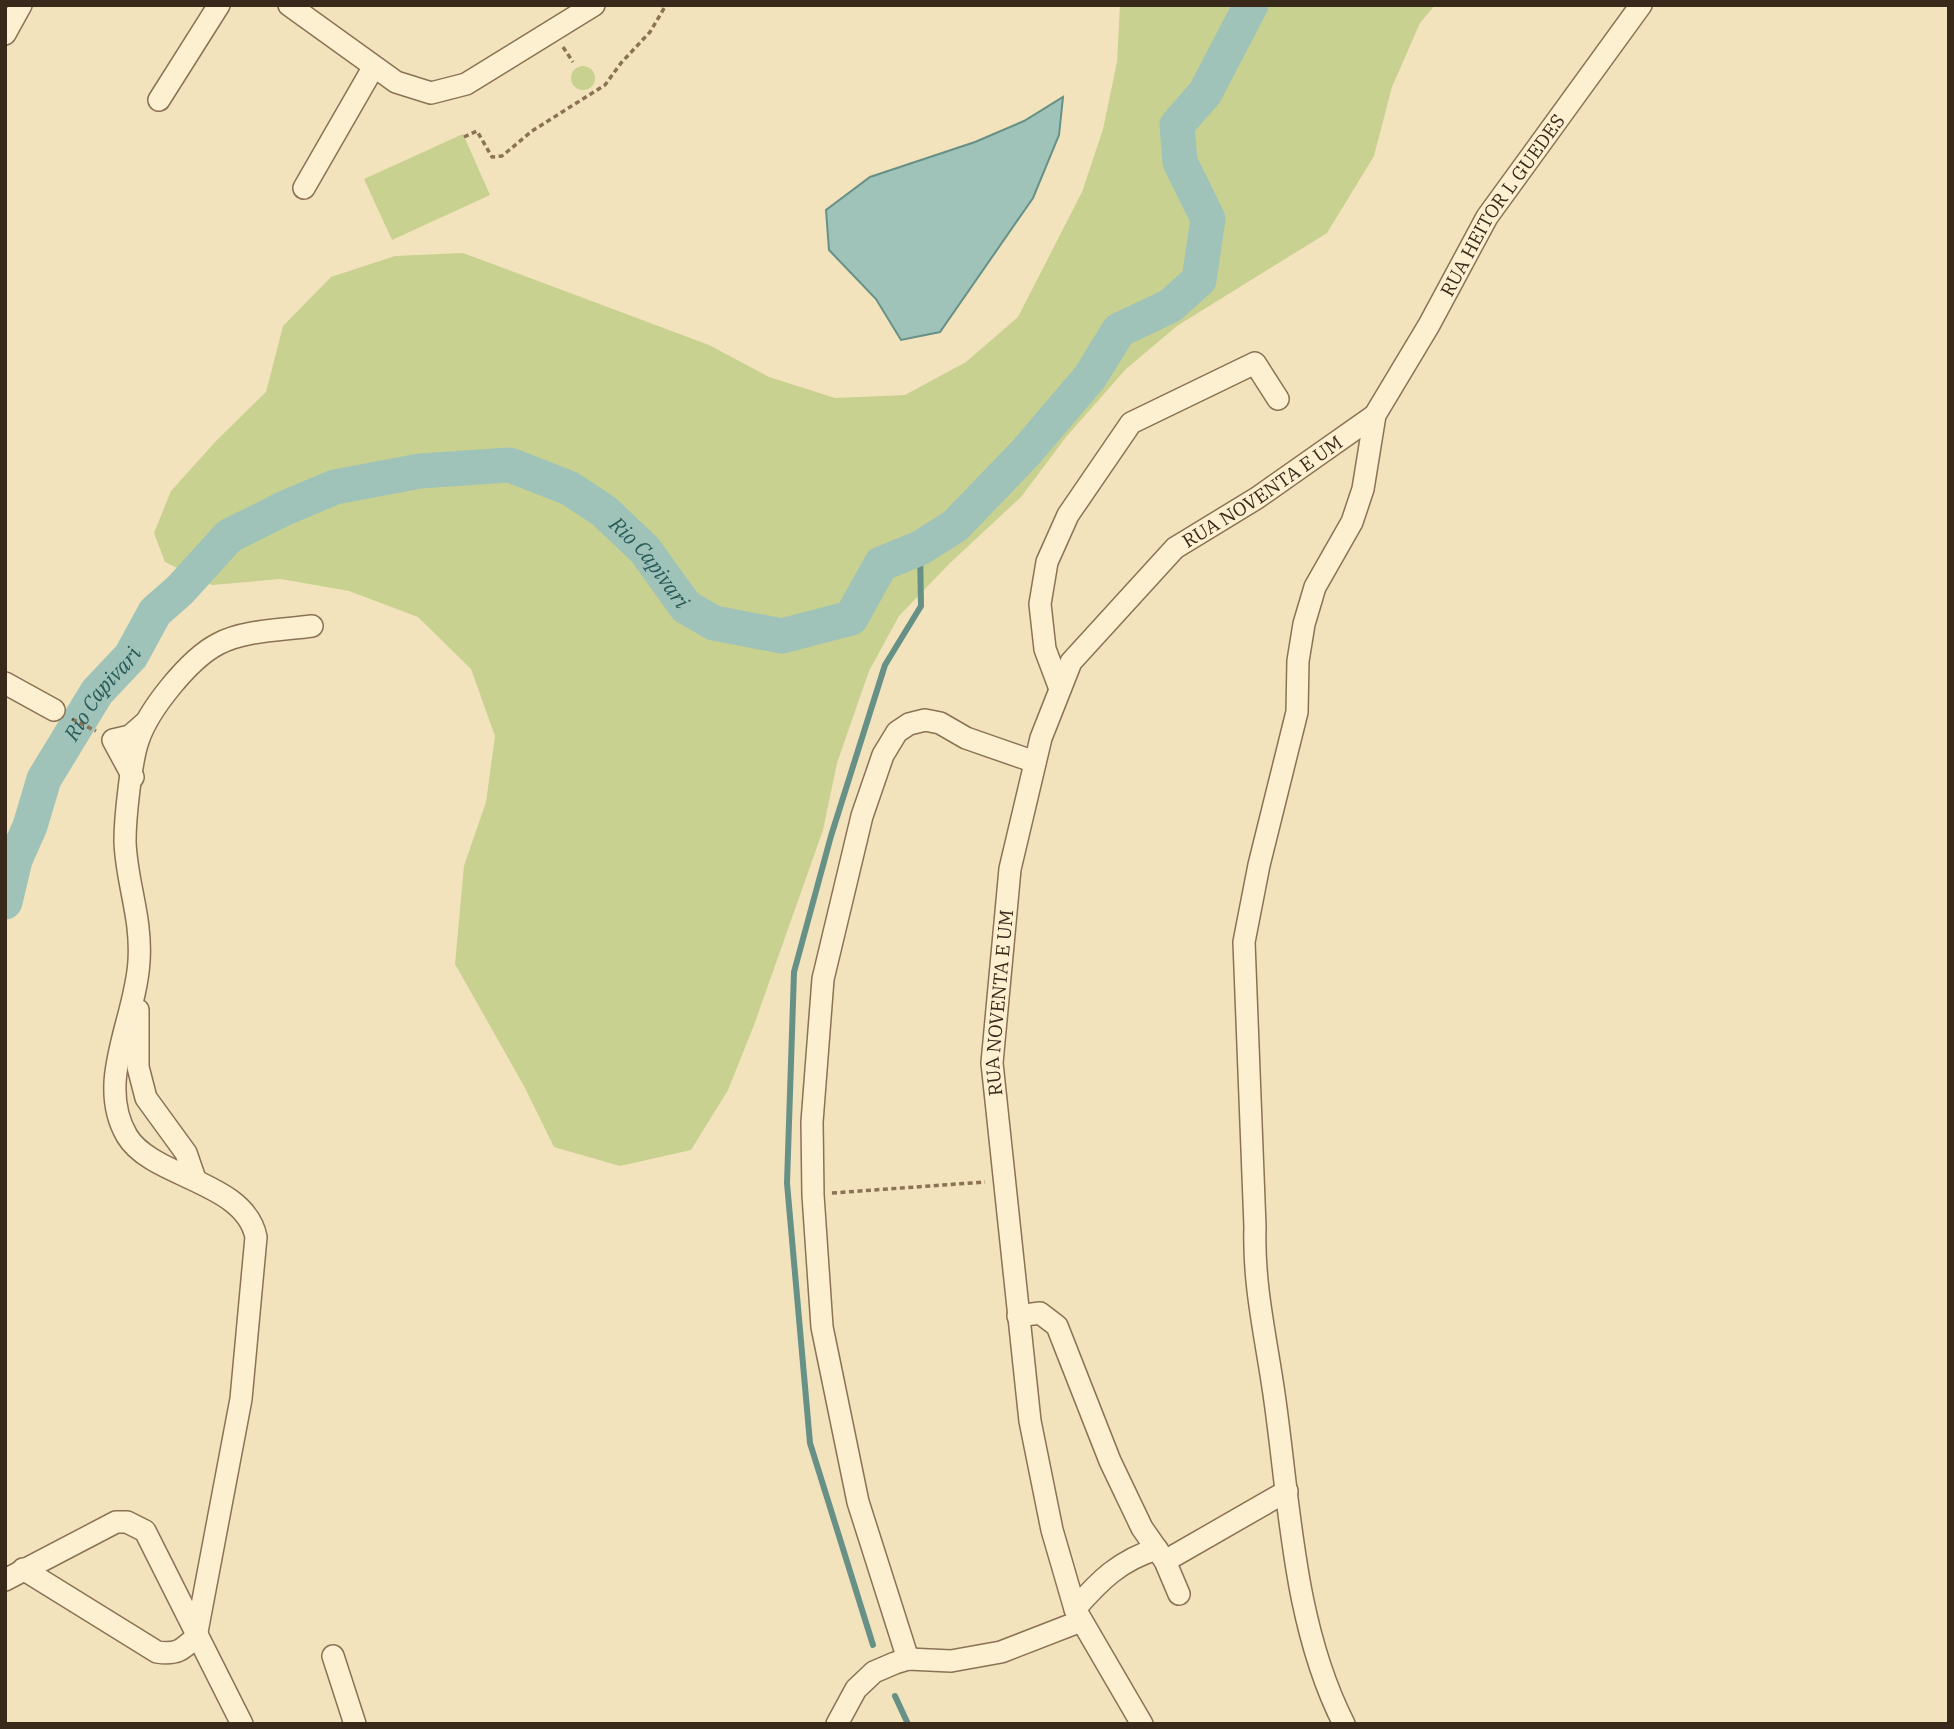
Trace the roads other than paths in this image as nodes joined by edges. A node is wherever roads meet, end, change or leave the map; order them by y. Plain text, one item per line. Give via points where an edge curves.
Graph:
1 (21, 5) edge
2 (219, 5) edge
3 (289, 5) edge
4 (1641, 5) edge
5 (589, 6) edge
6 (5, 34) edge
7 (373, 68) junction
8 (159, 100) dead end
9 (304, 188) dead end
10 (1278, 398) dead end
11 (1375, 415) junction
12 (312, 626) dead end
13 (5, 682) edge
14 (1060, 689) junction
15 (54, 710) road end
16 (146, 723) junction
17 (1035, 762) junction
18 (133, 777) junction
19 (136, 994) junction
20 (195, 1179) junction
21 (1018, 1316) junction
22 (1287, 1491) junction
23 (1161, 1555) junction
24 (14, 1575) edge
25 (1179, 1594) dead end
26 (1078, 1615) junction
27 (196, 1637) junction
28 (333, 1656) dead end
29 (908, 1659) junction
30 (241, 1723) edge
31 (355, 1724) edge
32 (837, 1724) edge
33 (1142, 1724) edge
34 (1344, 1724) edge

1 - 6 street
2 - 8 street
3 - 7 street
4 - 11 street, RUA HEITOR L GUEDES via 1487,217
5 - 7 street via 448,90 416,90
7 - 9 street
10 - 14 street via 1255,363 1131,423 1068,516 1047,562 1040,604 1045,649
11 - 14 street, RUA NOVENTA E UM via 1257,498 1175,548 1071,662
11 - 22 street via 1363,489 1352,522 1315,587 1304,624 1297,712 1244,942 1253,1272
12 - 16 street via 219,643 188,666
13 - 15 street
14 - 17 street, RUA NOVENTA E UM
16 - 18 street via 137,742
16 - 18 street via 130,736 113,740
17 - 21 street, RUA NOVENTA E UM via 1010,869 992,1063
17 - 29 street via 966,738 940,723 925,720 897,732 883,755 856,840 823,979 812,1122 822,1327 855,1488
18 - 19 street via 125,842 140,925
19 - 20 street via 138,1067 146,1098 186,1153
19 - 20 street via 114,1082 115,1110 128,1139 155,1161
20 - 27 street via 247,1213 257,1237 241,1399
21 - 23 street via 1040,1313 1057,1326 1110,1461 1142,1528
21 - 26 street, RUA NOVENTA E UM via 1030,1421 1052,1531
22 - 23 street
22 - 34 street via 1304,1608
23 - 25 street
23 - 26 street via 1139,1554 1108,1572
24 - 27 street via 157,1652 181,1651
24 - 27 street via 116,1522 137,1525 145,1531
26 - 29 street via 1000,1652 951,1661
26 - 33 street, RUA NOVENTA E UM
27 - 30 street
28 - 31 street
29 - 32 street via 874,1672 856,1689

